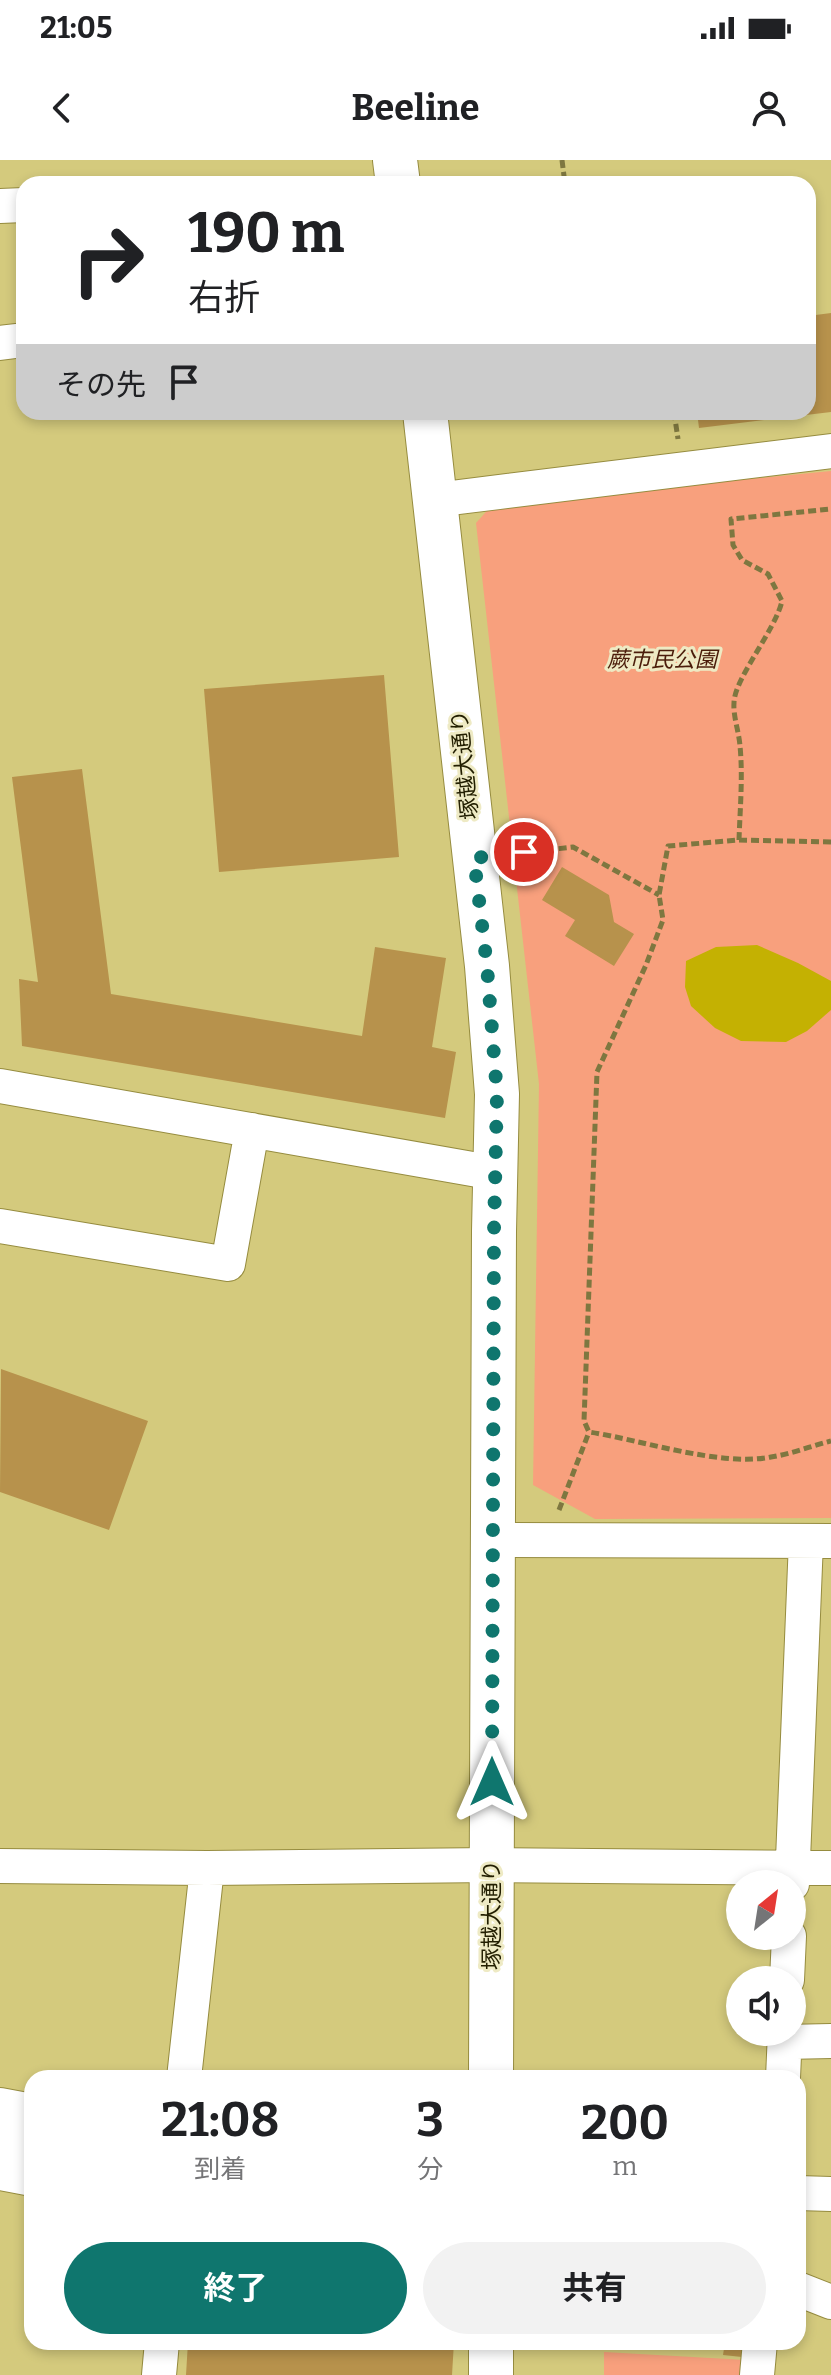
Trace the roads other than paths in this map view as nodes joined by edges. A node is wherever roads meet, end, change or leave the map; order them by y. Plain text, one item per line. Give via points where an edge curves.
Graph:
1 (426, 420) edge
2 (831, 451) edge
3 (435, 500) junction
4 (0, 1086) edge
5 (252, 1130) junction
6 (495, 1173) junction
7 (0, 1226) edge
8 (494, 1540) junction
9 (818, 1541) edge
10 (491, 1865) junction
11 (0, 1866) edge
12 (207, 1868) junction
13 (831, 1868) edge
14 (792, 1870) edge
15 (806, 1873) edge
16 (726, 1874) edge
17 (806, 2039) edge
18 (831, 2041) edge
19 (785, 2046) edge
20 (185, 2070) edge
21 (491, 2070) edge
22 (783, 2070) edge
23 (0, 2105) edge
24 (24, 2110) edge
25 (0, 2141) edge
26 (24, 2145) edge
27 (0, 2173) edge
28 (24, 2178) edge
29 (806, 2193) edge
30 (831, 2194) edge
31 (806, 2292) edge
32 (831, 2302) edge
33 (161, 2350) edge
34 (491, 2350) edge
35 (759, 2350) edge
36 (159, 2375) edge
37 (491, 2375) edge
38 (757, 2375) edge

1 - 3 street, 塚越大通り
2 - 3 street
3 - 6 street, 塚越大通り via 487,966 497,1094
4 - 5 street
5 - 6 street
5 - 7 street via 228,1264
6 - 8 street, 塚越大通り
8 - 9 street
8 - 10 street, 塚越大通り
9 - 14 street
10 - 12 street
10 - 16 street
10 - 21 street, 塚越大通り
11 - 12 street
12 - 20 street
13 - 15 street
17 - 18 street
19 - 22 street
23 - 24 street
25 - 26 street
27 - 28 street
29 - 30 street
31 - 32 street
33 - 36 street
34 - 37 street
35 - 38 street

